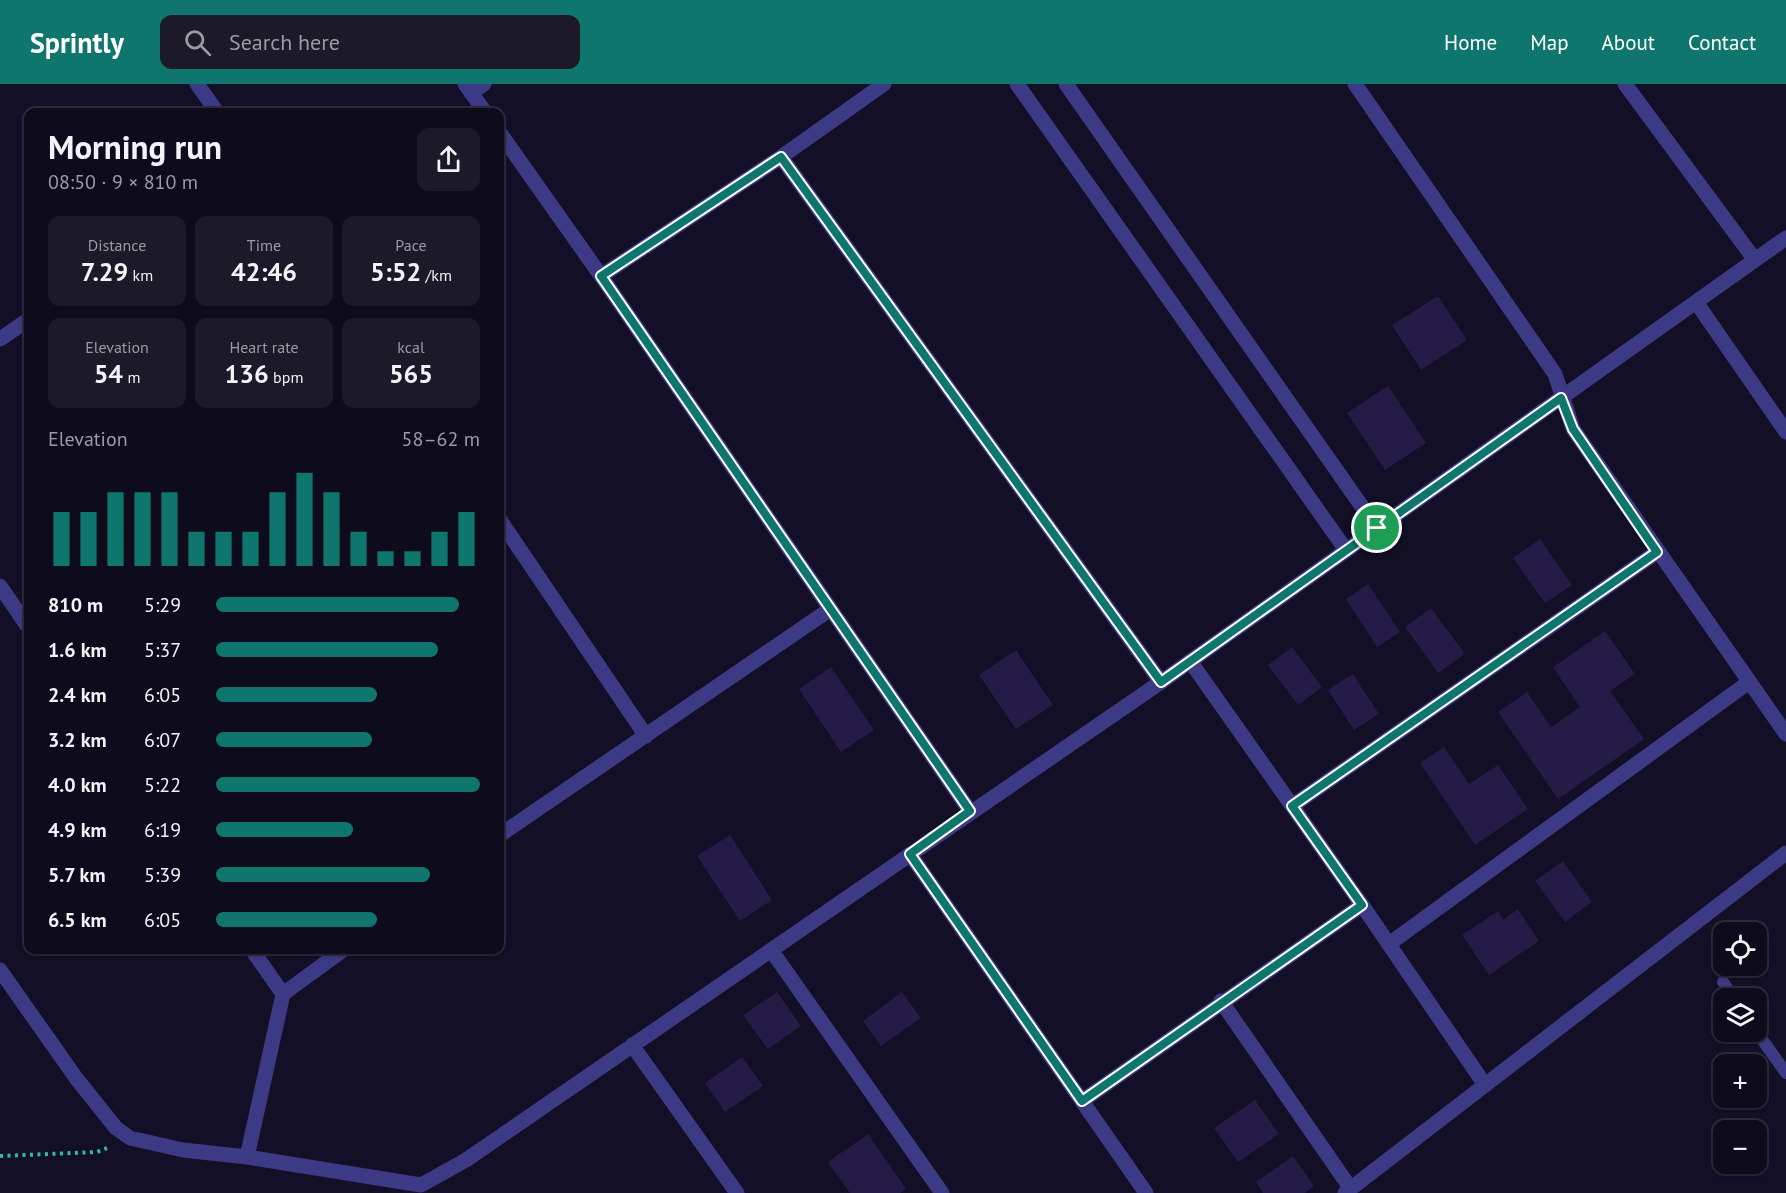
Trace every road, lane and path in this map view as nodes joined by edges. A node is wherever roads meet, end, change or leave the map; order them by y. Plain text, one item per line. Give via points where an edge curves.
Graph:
1 (197, 84) edge
2 (484, 84) edge
3 (884, 84) edge
4 (1017, 84) edge
5 (1066, 84) edge
6 (1355, 84) edge
7 (1625, 84) edge
8 (468, 88) edge
9 (214, 108) edge
10 (482, 108) edge
11 (504, 139) edge
12 (781, 157) junction
13 (1786, 238) edge
14 (1755, 260) junction
15 (601, 276) junction
16 (1696, 302) junction
17 (24, 323) edge
18 (0, 339) edge
19 (1561, 398) junction
20 (1786, 432) edge
21 (504, 526) edge
22 (1377, 528) junction
23 (1346, 550) junction
24 (1657, 552) junction
25 (0, 586) edge
26 (830, 610) junction
27 (24, 621) edge
28 (1190, 661) junction
29 (1161, 682) junction
30 (1749, 682) junction
31 (1786, 734) edge
32 (646, 736) junction
33 (1292, 806) junction
34 (970, 811) junction
35 (504, 832) edge
36 (1786, 853) edge
37 (910, 854) junction
38 (1362, 905) junction
39 (1389, 944) junction
40 (771, 950) junction
41 (255, 954) edge
42 (338, 954) edge
43 (0, 970) edge
44 (1723, 982) dead end
45 (1727, 988) edge
46 (283, 994) junction
47 (1221, 1001) junction
48 (1764, 1042) edge
49 (632, 1045) junction
50 (1786, 1073) edge
51 (1485, 1085) junction
52 (1082, 1101) junction
53 (130, 1138) junction
54 (0, 1156) edge
55 (247, 1157) junction
56 (1348, 1191) edge
57 (736, 1193) edge
58 (942, 1193) edge
59 (1146, 1193) edge

1 - 9 street
2 - 8 street
3 - 12 street
4 - 23 street
5 - 22 street
6 - 19 street via 1555,374
7 - 14 street
8 - 10 street
11 - 15 street
12 - 15 street
12 - 29 street
13 - 14 street
14 - 16 street
15 - 26 street
16 - 19 street
16 - 20 street
17 - 18 street
19 - 22 street
19 - 24 street via 1573,429
21 - 32 street
22 - 23 street
23 - 28 street
24 - 30 street
24 - 33 street
25 - 27 street
26 - 32 street
26 - 34 street
28 - 29 street
28 - 33 street
29 - 34 street
30 - 31 street
30 - 39 street
32 - 35 street
33 - 38 street
34 - 37 street
36 - 51 street
37 - 40 street
37 - 52 street
38 - 39 street
38 - 47 street
39 - 51 street
40 - 49 street
40 - 58 street
41 - 46 street
42 - 46 street
43 - 53 street via 76,1078 116,1128
44 - 45 lane
46 - 55 street
47 - 52 street
47 - 56 street
48 - 50 lane
49 - 55 street via 466,1160 421,1185
49 - 57 street
51 - 56 street
52 - 59 street
53 - 54 path via 98,1152
53 - 55 street via 183,1150

